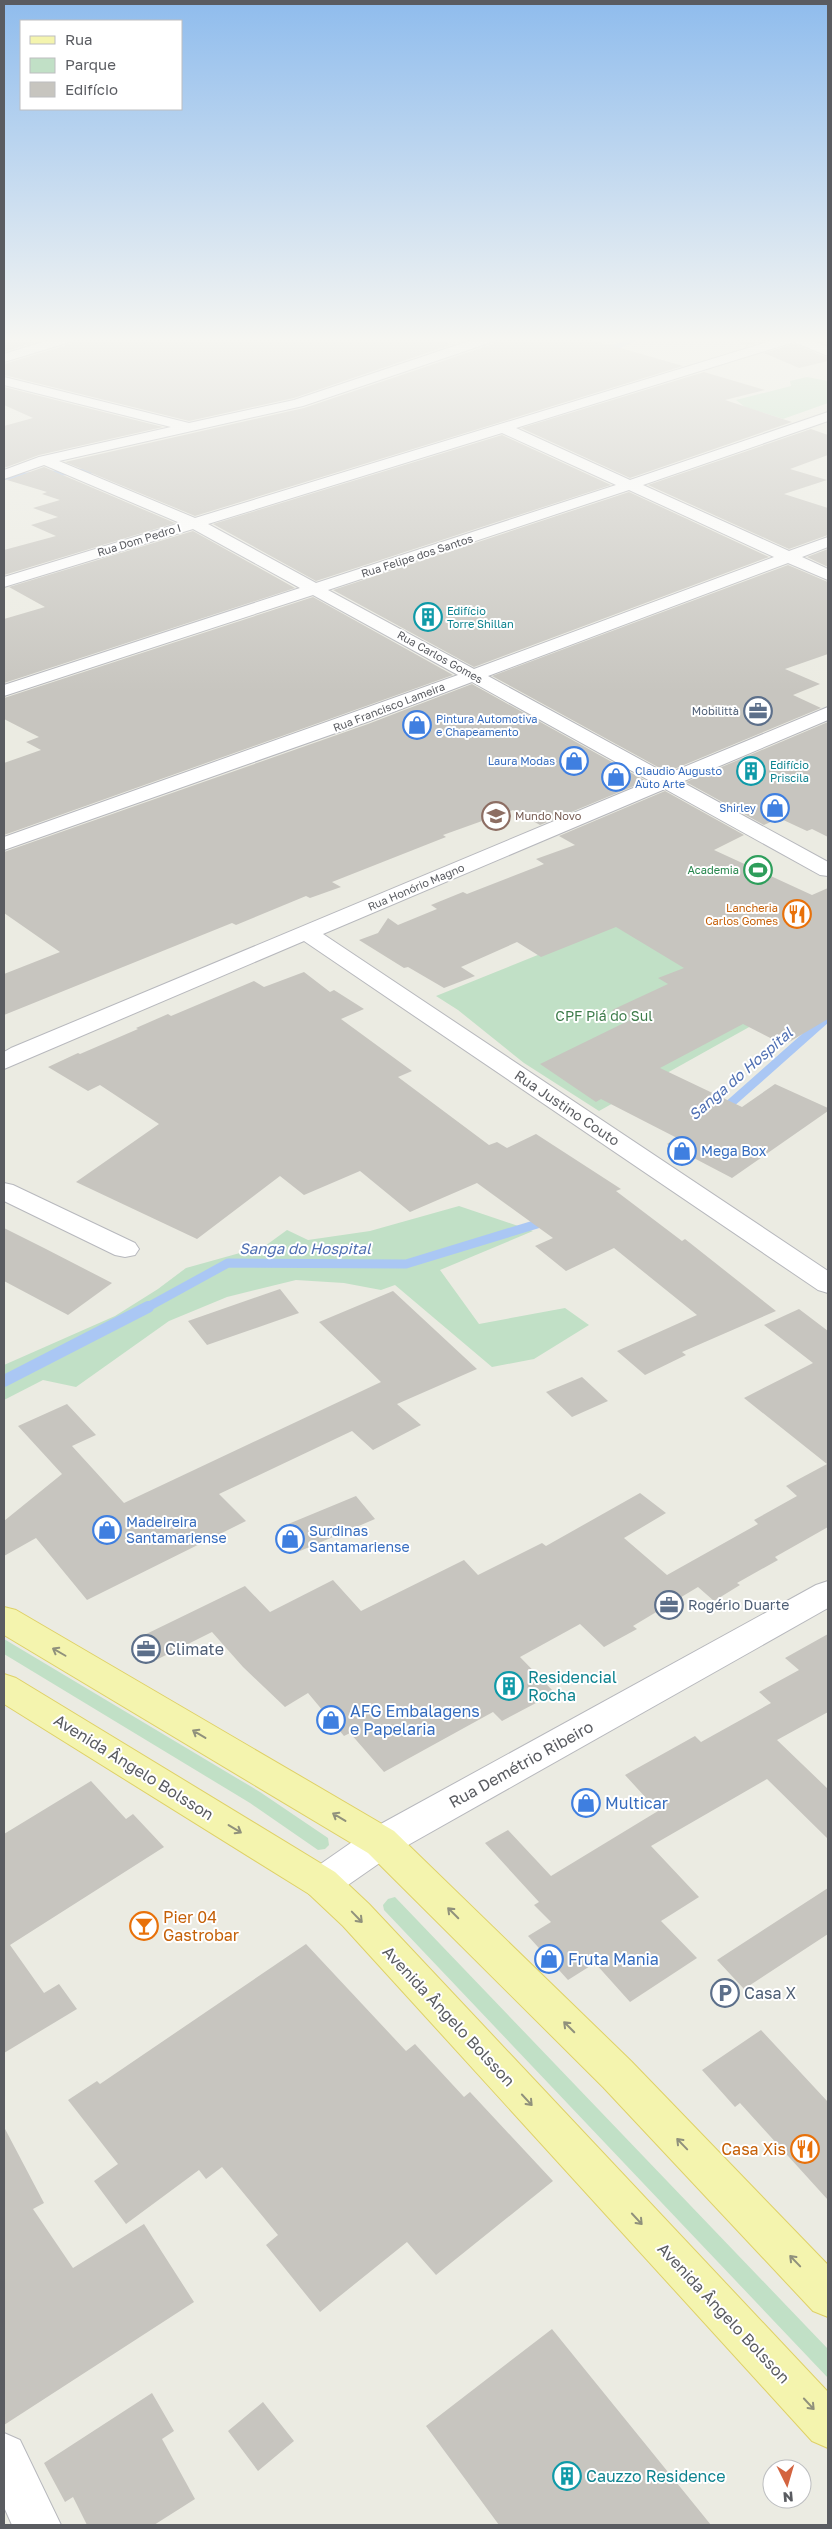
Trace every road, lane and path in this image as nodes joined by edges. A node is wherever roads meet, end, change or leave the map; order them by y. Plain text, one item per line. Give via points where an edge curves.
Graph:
1 (57, 457) edge
2 (409, 457) edge
3 (568, 457) edge
4 (710, 457) edge
5 (44, 460) junction
6 (4, 475) edge
7 (630, 485) junction
8 (194, 523) junction
9 (828, 542) edge
10 (788, 557) junction
11 (828, 575) edge
12 (4, 582) edge
13 (316, 589) junction
14 (474, 676) junction
15 (4, 691) edge
16 (828, 713) edge
17 (666, 781) junction
18 (4, 844) edge
19 (828, 870) edge
20 (307, 933) junction
21 (4, 1062) edge
22 (4, 1191) edge
23 (125, 1249) dead end
24 (828, 1284) edge
25 (828, 1593) edge
26 (4, 1619) edge
27 (4, 1686) edge
28 (381, 1842) junction
29 (322, 1883) junction
30 (828, 2296) edge
31 (828, 2425) edge
32 (4, 2456) edge
33 (37, 2525) edge

1 - 5 street
2 - 8 street, Rua Dom Pedro I
3 - 7 street
4 - 7 street, Rua Felipe dos Santos
5 - 6 street
5 - 8 street, Rua Carlos Gomes
7 - 10 street
7 - 13 street, Rua Felipe dos Santos
8 - 12 street, Rua Dom Pedro I
8 - 13 street, Rua Carlos Gomes
9 - 10 street, Rua Francisco Lameira
10 - 11 street
10 - 14 street, Rua Francisco Lameira
13 - 14 street, Rua Carlos Gomes
13 - 15 street, Rua Felipe dos Santos
14 - 17 street, Rua Carlos Gomes
14 - 18 street, Rua Francisco Lameira
16 - 17 street, Rua Honório Magno
17 - 19 street, Rua Carlos Gomes
17 - 20 street, Rua Honório Magno
20 - 21 street, Rua Honório Magno
20 - 24 street, Rua Justino Couto
22 - 23 street
25 - 28 street, Rua Demétrio Ribeiro
28 -> 26 main road
27 -> 29 main road, Avenida Ângelo Bolsson
28 - 29 street, Rua Demétrio Ribeiro
30 -> 28 main road via 617,2074
29 -> 31 main road, Avenida Ângelo Bolsson via 356,1915
32 - 33 street

